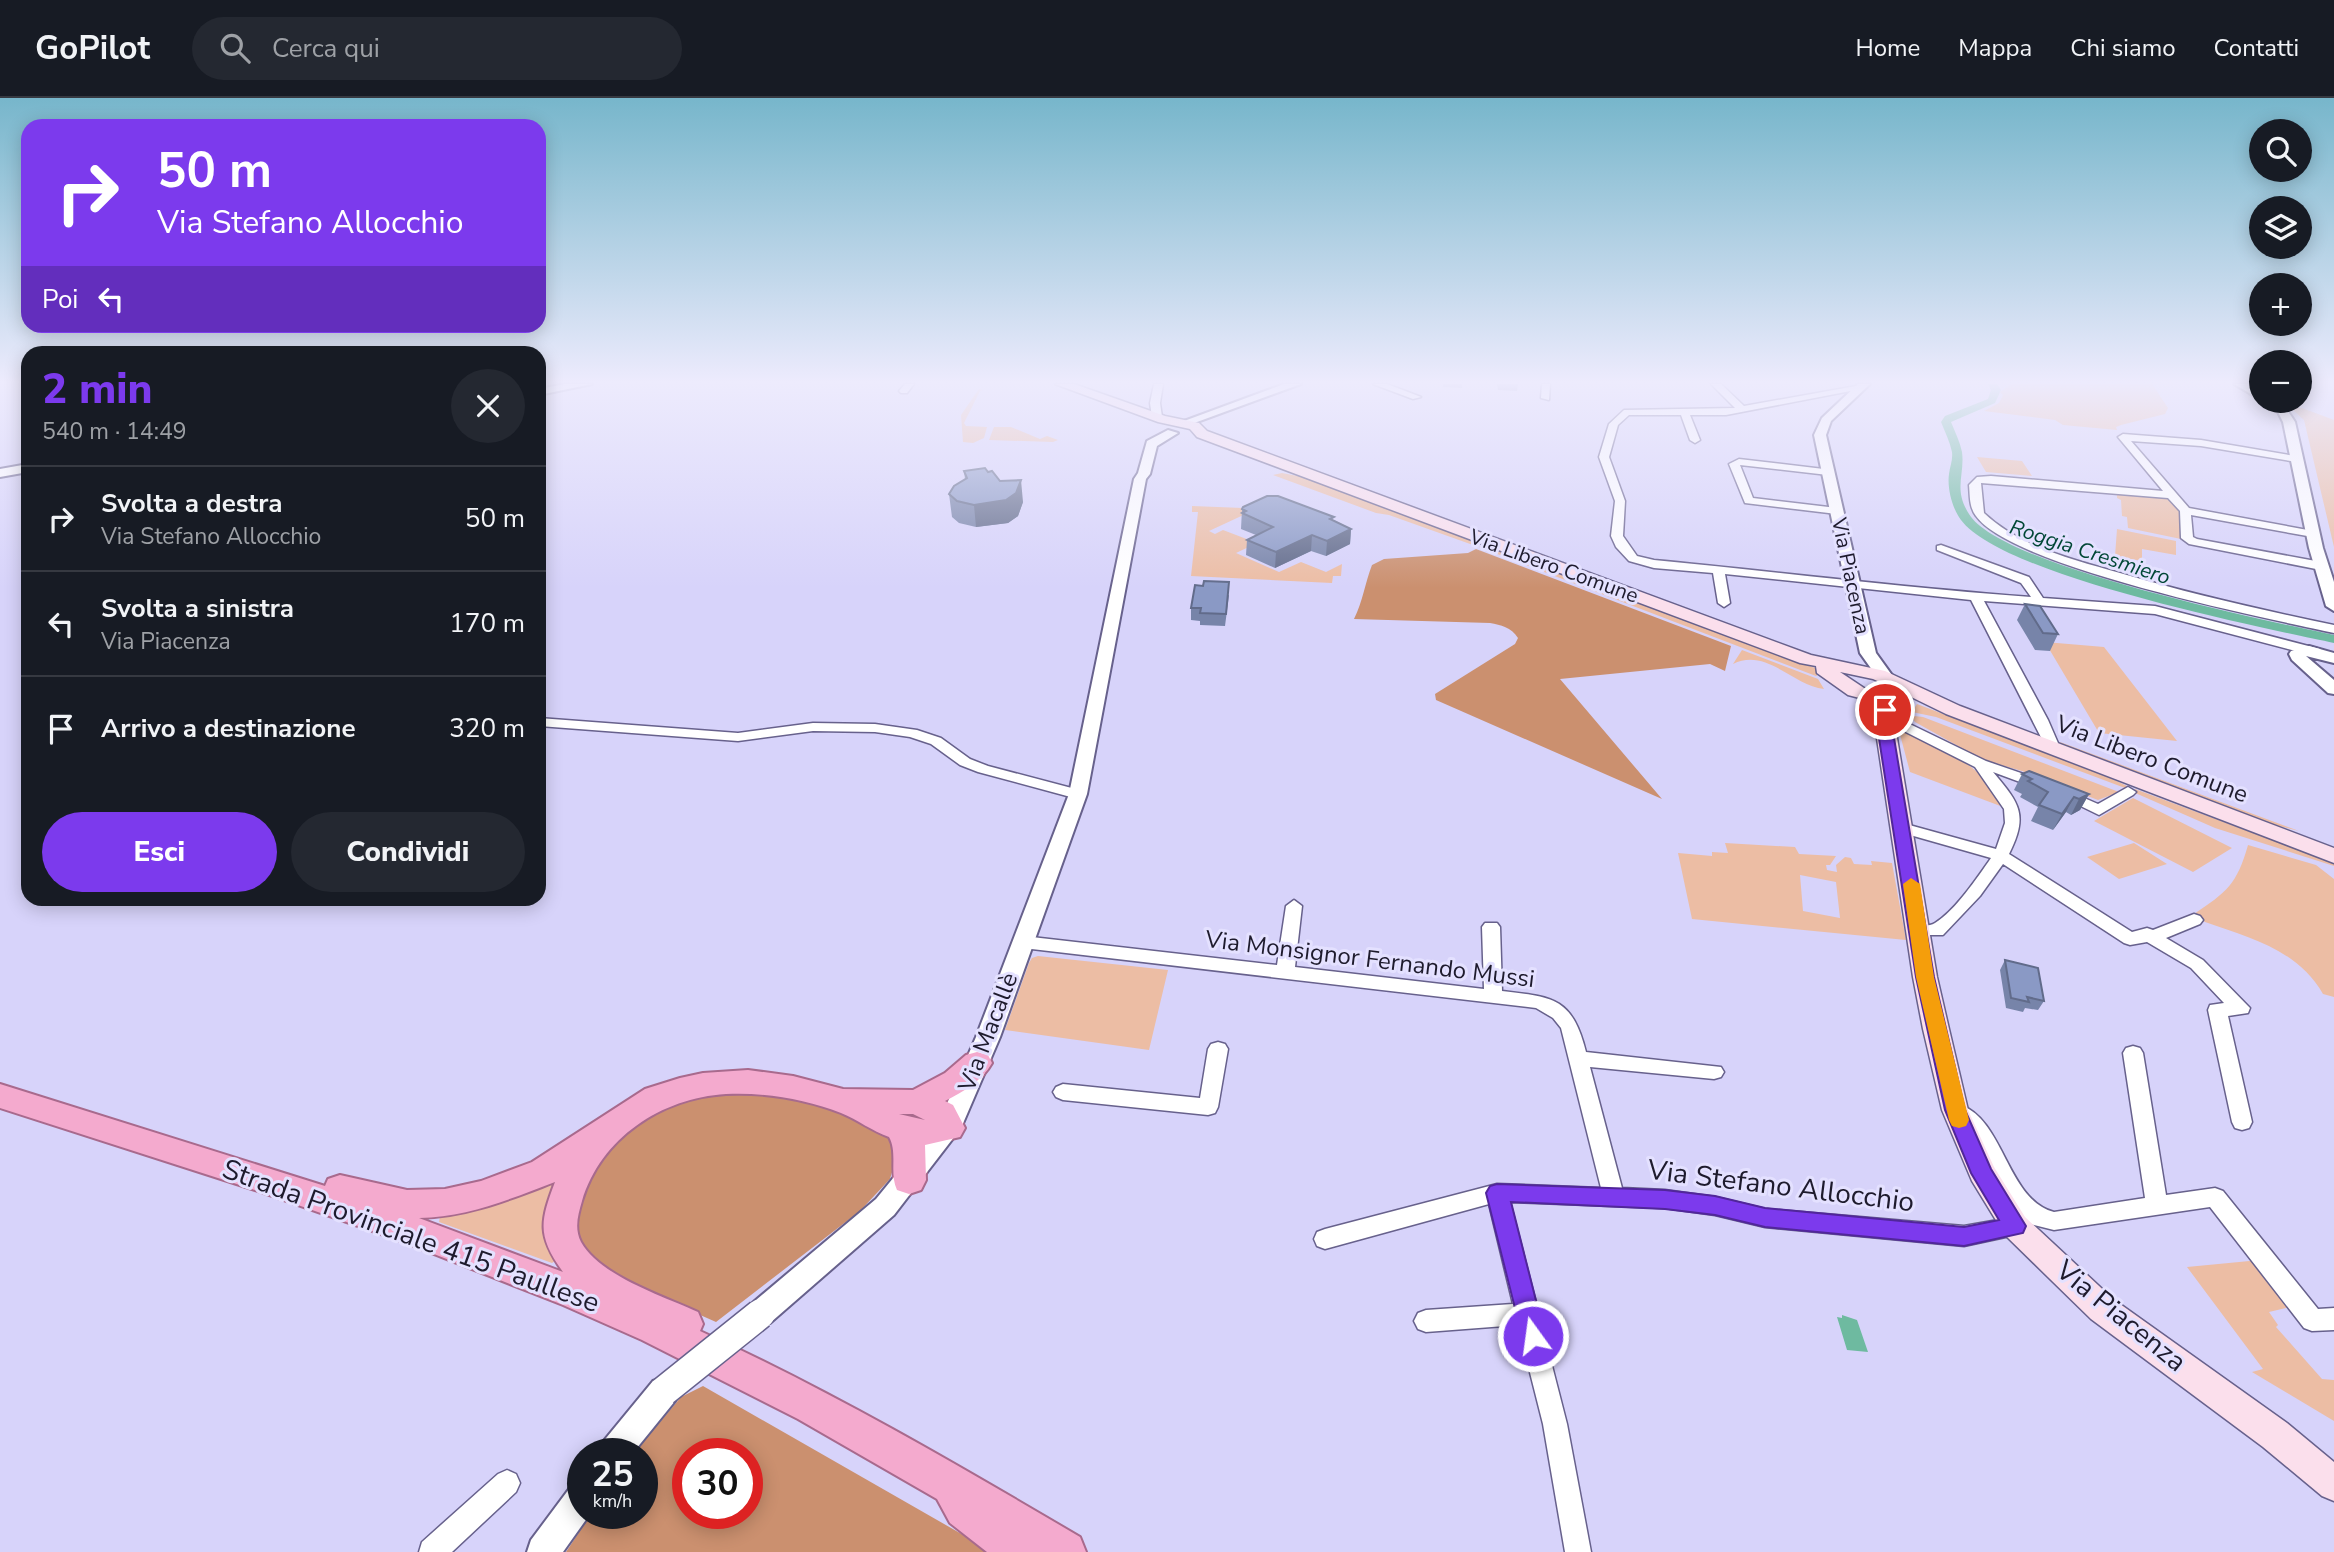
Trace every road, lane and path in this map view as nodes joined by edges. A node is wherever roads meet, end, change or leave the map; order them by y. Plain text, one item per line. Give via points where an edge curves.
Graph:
1 (1149, 452) edge
2 (1247, 452) edge
3 (1606, 452) edge
4 (1824, 452) edge
5 (2135, 452) edge
6 (2254, 452) edge
7 (2295, 452) edge
8 (2297, 459) junction
9 (21, 469) edge
10 (1828, 472) junction
11 (0, 473) edge
12 (2171, 495) junction
13 (1837, 511) junction
14 (2185, 511) junction
15 (2313, 534) junction
16 (1941, 548) dead end
17 (2321, 566) junction
18 (1718, 570) junction
19 (1854, 584) junction
20 (1976, 597) junction
21 (2040, 602) junction
22 (1724, 603) dead end
23 (2334, 606) edge
24 (2334, 629) edge
25 (1868, 653) junction
26 (2321, 659) edge
27 (1850, 676) junction
28 (2333, 688) edge
29 (1859, 693) junction
30 (1887, 700) junction
31 (546, 723) edge
32 (2054, 750) junction
33 (1981, 764) junction
34 (2128, 792) dead end
35 (1078, 794) junction
36 (1902, 828) junction
37 (2000, 855) junction
38 (2334, 856) edge
39 (1294, 906) dead end
40 (2194, 920) dead end
41 (1491, 927) dead end
42 (1919, 931) junction
43 (2151, 937) junction
44 (1023, 942) junction
45 (1284, 973) junction
46 (1493, 996) junction
47 (1218, 1049) dead end
48 (2133, 1053) dead end
49 (1577, 1058) junction
50 (977, 1063) junction
51 (1714, 1072) dead end
52 (1063, 1092) dead end
53 (0, 1096) edge
54 (1955, 1110) junction
55 (909, 1116) junction
56 (2242, 1122) dead end
57 (616, 1124) junction
58 (949, 1128) junction
59 (185, 1153) junction
60 (909, 1180) junction
61 (1497, 1193) junction
62 (1614, 1197) junction
63 (2157, 1206) junction
64 (2015, 1226) junction
65 (1325, 1239) dead end
66 (1527, 1314) junction
67 (2334, 1320) edge
68 (1426, 1321) dead end
69 (804, 1401) junction
70 (625, 1438) edge
71 (937, 1475) junction
72 (507, 1483) dead end
73 (2334, 1484) edge
74 (567, 1518) edge
75 (432, 1552) edge
76 (543, 1552) edge
77 (1021, 1552) edge
78 (1065, 1552) edge
79 (1578, 1552) edge

1 - 35 street, Via Macallè
2 - 27 main road, Via Libero Comune
3 - 18 street via 1620,501 1617,536 1633,559
4 - 10 street, Via Piacenza
5 - 12 street
6 - 8 street
7 - 8 street
8 - 15 street
9 - 11 street
10 - 13 street, Via Piacenza
10 - 13 street via 1734,464 1749,500
12 - 14 street
12 - 24 street via 1991,479 1977,480 1974,485 1981,516 2001,534 2026,545 2112,575
13 - 19 street, Via Piacenza
14 - 15 street
14 - 17 street via 2187,538 2193,542
15 - 17 street
16 - 21 street via 2025,580
17 - 23 street
18 - 19 street
18 - 22 street
19 - 20 street
19 - 25 street, Via Piacenza
20 - 21 street
20 - 32 street
21 - 26 street via 2155,610 2266,638
25 - 27 street, Via Piacenza via 1864,668
25 - 30 street, Via Piacenza
26 - 28 street
26 - 28 street
27 - 29 main road, Via Libero Comune via 1847,687
27 - 30 main road, Via Libero Comune
29 - 30 main road, Via Libero Comune
29 - 30 main road, Via Piacenza via 1871,705
30 - 32 main road, Via Libero Comune via 1953,710
30 - 33 street
30 - 36 main road, Via Piacenza
31 - 35 street via 738,737 813,727 875,727 912,733 936,741 965,762 984,769
32 - 38 main road, Via Libero Comune
33 - 34 street via 2099,810
33 - 37 street via 2013,811 2013,827
35 - 44 street, Via Macallè
36 - 37 street
36 - 42 main road, Via Piacenza
37 - 42 street via 1950,920 1937,931
37 - 43 street via 2130,939
39 - 45 street
40 - 43 street
41 - 46 street
42 - 54 main road, Via Piacenza
43 - 56 street via 2197,964 2241,1008 2217,1010
44 - 45 street, Via Monsignor Fernando Mussi
44 - 50 street, Via Macallè
45 - 46 street, Via Monsignor Fernando Mussi
46 - 49 street, Via Monsignor Fernando Mussi via 1540,1002 1560,1013 1570,1026
47 - 52 street via 1208,1107
48 - 63 street
49 - 51 street
49 - 62 street, Via Monsignor Fernando Mussi
50 - 55 highway
50 - 58 street, Via Macallè
53 - 59 highway, Strada Provinciale 415 Paullese
54 - 63 street, Via Piacenza via 1971,1119 2011,1187 2038,1217 2054,1222
54 - 64 main road, Via Piacenza via 1982,1173
55 - 57 highway via 772,1083 727,1081 666,1094
55 - 58 highway via 926,1135
55 - 60 highway
57 - 59 highway via 515,1185 445,1203 407,1204 371,1198 255,1166
57 - 69 highway via 584,1160 571,1184 559,1221 564,1245 586,1276 758,1362
58 - 60 street, Via Macallè
59 - 69 highway, Strada Provinciale 415 Paullese via 490,1258 654,1327
60 - 70 street, Via Macallè, bridge via 836,1251 664,1391
61 - 62 street, Via Stefano Allocchio
61 - 65 street, Via Stefano Allocchio
61 - 66 street
62 - 64 street, Via Stefano Allocchio via 1665,1199 1765,1218 1964,1236
63 - 67 street, Via Piacenza via 2215,1198 2312,1320
64 - 73 main road, Via Piacenza via 2102,1309 2275,1435
66 - 68 street
66 - 79 street via 1555,1424
69 - 71 highway, Strada Provinciale 415 Paullese
71 - 77 highway via 964,1509
71 - 78 highway, Strada Provinciale 415 Paullese
72 - 75 street
74 - 76 street

